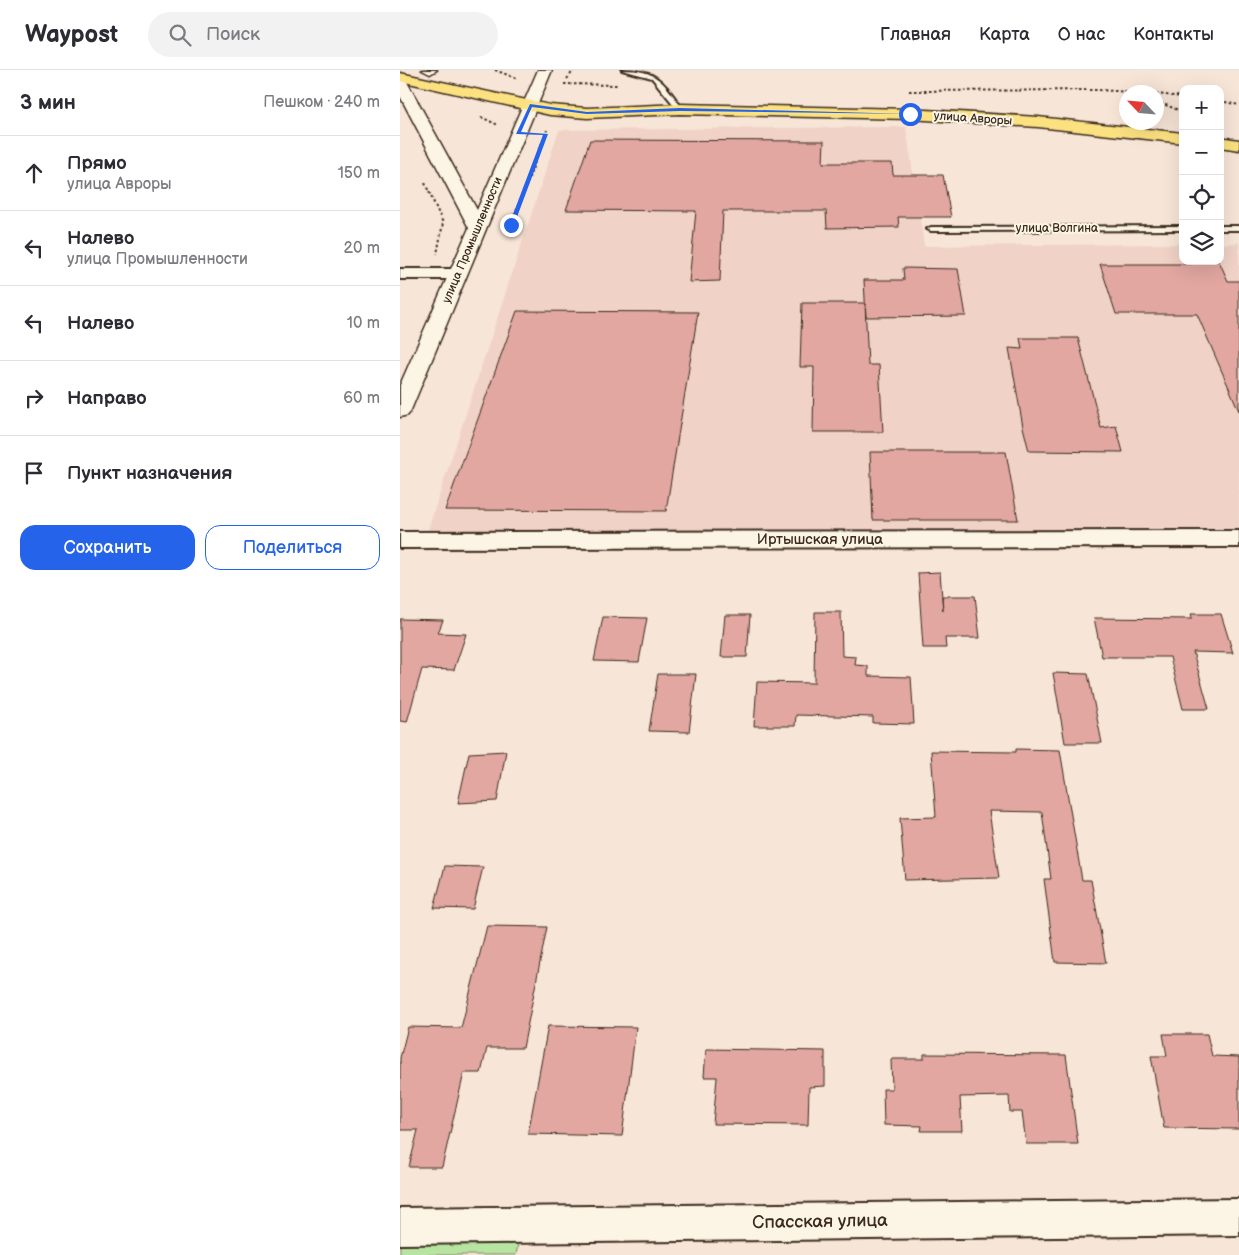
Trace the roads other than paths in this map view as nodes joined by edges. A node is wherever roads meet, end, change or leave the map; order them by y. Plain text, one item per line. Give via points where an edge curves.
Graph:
1 (429, 70) edge
2 (546, 70) edge
3 (625, 70) edge
4 (400, 77) edge
5 (400, 82) edge
6 (533, 99) junction
7 (677, 109) junction
8 (1179, 138) edge
9 (1224, 142) edge
10 (1239, 144) edge
11 (477, 226) junction
12 (1179, 228) edge
13 (1224, 228) edge
14 (1239, 228) edge
15 (931, 229) dead end
16 (400, 274) edge
17 (457, 274) junction
18 (400, 408) edge
19 (1239, 539) edge
20 (400, 540) edge
21 (1239, 1217) edge
22 (400, 1226) edge

1 - 6 main road, улица Авроры
2 - 6 main road, улица Промышленности
3 - 7 lane via 654,77
4 - 6 main road, улица Авроры
5 - 11 main road
6 - 7 main road, улица Авроры via 587,113
6 - 11 main road, улица Промышленности
7 - 8 main road, улица Авроры via 929,115 1038,122
9 - 10 main road
11 - 17 main road, улица Промышленности
12 - 15 lane, улица Волгина
13 - 14 lane
16 - 17 street
17 - 18 main road, улица Промышленности
19 - 20 street, Иртышская улица
21 - 22 street, Спасская улица

